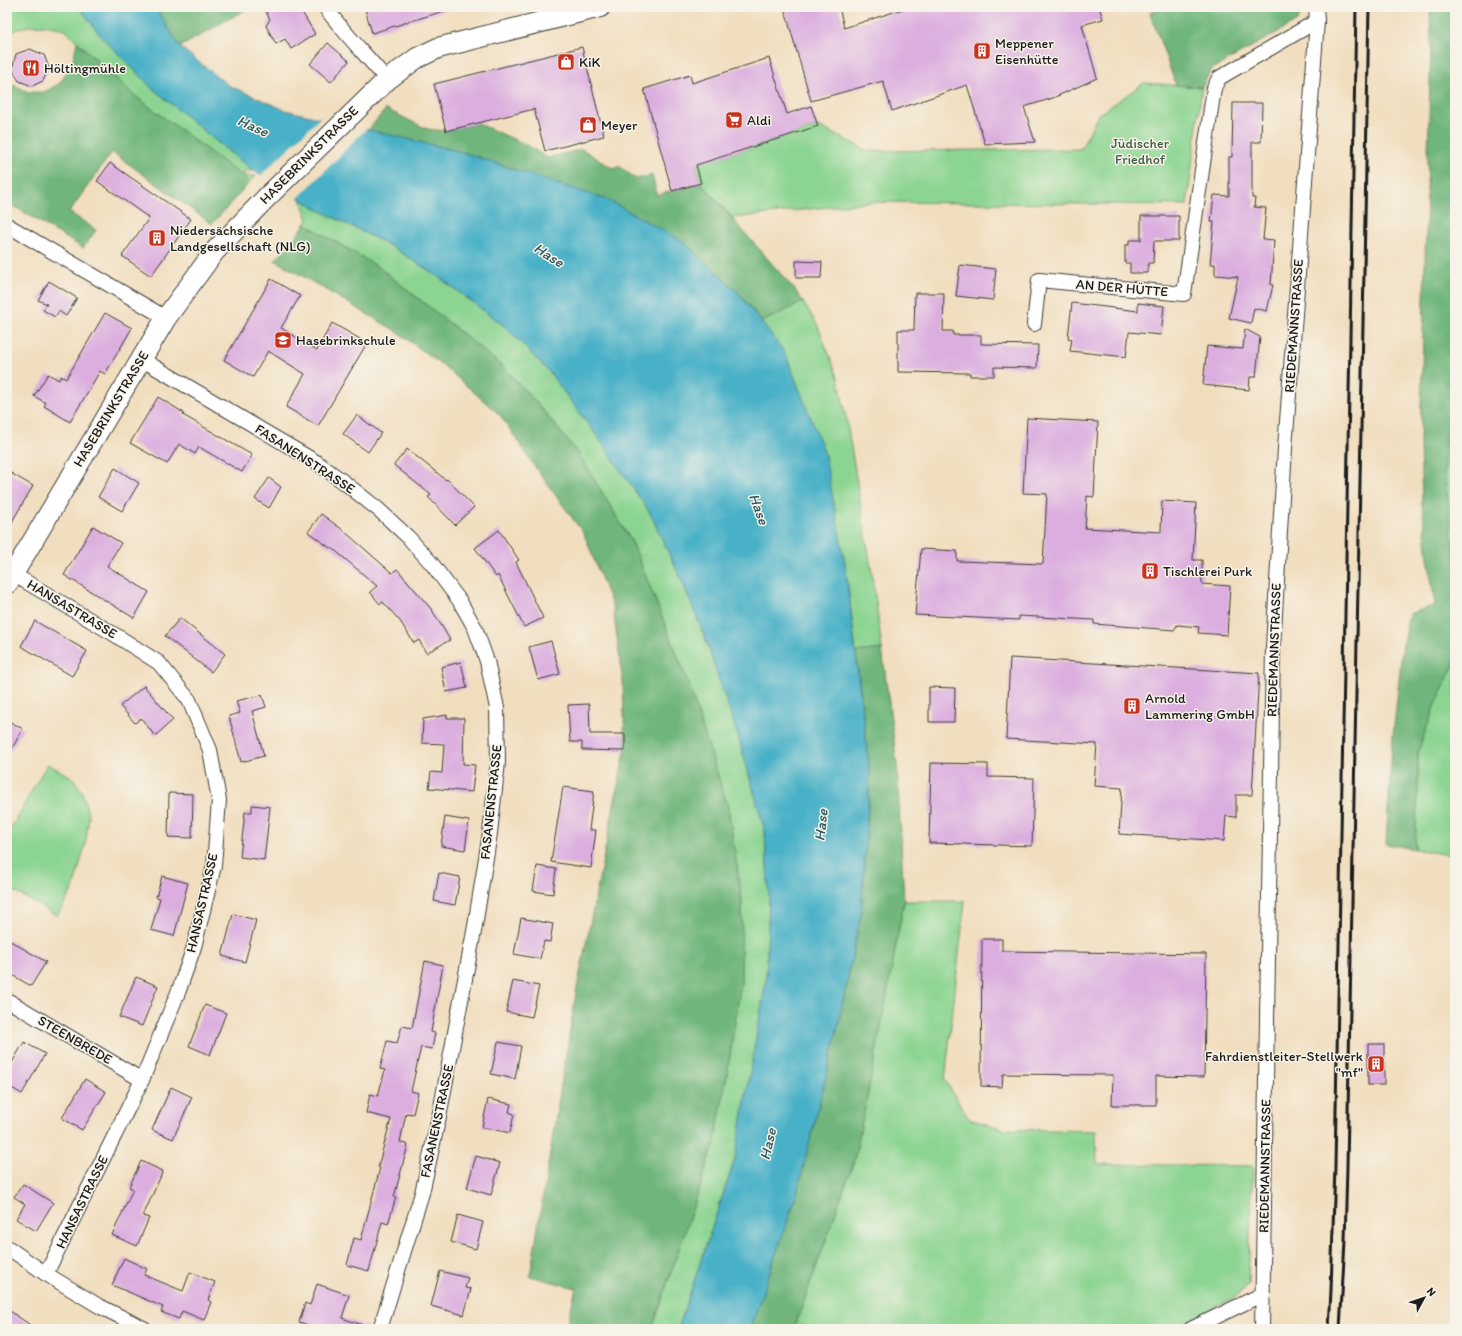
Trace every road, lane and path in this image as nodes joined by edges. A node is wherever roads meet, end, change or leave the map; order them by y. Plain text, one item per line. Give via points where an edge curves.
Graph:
1 (325, 7) edge
2 (600, 7) edge
3 (1316, 7) edge
4 (1317, 21) junction
5 (387, 80) junction
6 (7, 225) edge
7 (166, 318) junction
8 (1034, 324) dead end
9 (141, 359) junction
10 (10, 579) edge
11 (7, 1000) edge
12 (142, 1080) junction
13 (7, 1247) edge
14 (46, 1274) junction
15 (1263, 1294) junction
16 (145, 1329) edge
17 (380, 1329) edge
18 (1191, 1329) edge
19 (1262, 1329) edge

1 - 5 street
2 - 5 street, HASEBRINKSTRASSE via 438,48 416,58
3 - 4 street, RIEDEMANNSTRASSE
4 - 8 street, AN DER HÜTTE via 1219,78 1214,88 1184,294 1038,280
4 - 15 street, RIEDEMANNSTRASSE via 1273,647
5 - 7 street, HASEBRINKSTRASSE via 214,252
6 - 7 street
7 - 9 street, HASEBRINKSTRASSE
9 - 10 street, HASEBRINKSTRASSE
9 - 17 street, FASANENSTRASSE via 316,462 379,510 432,564 459,600 475,628 487,661 497,708 498,754 490,833 440,1112 422,1193
10 - 12 street, HANSASTRASSE via 117,636 159,663 189,700 210,750 219,800 214,866 194,947
11 - 12 street, STEENBREDE
12 - 14 street, HANSASTRASSE
13 - 14 street
14 - 16 street via 99,1306
15 - 18 street
15 - 19 street, RIEDEMANNSTRASSE

